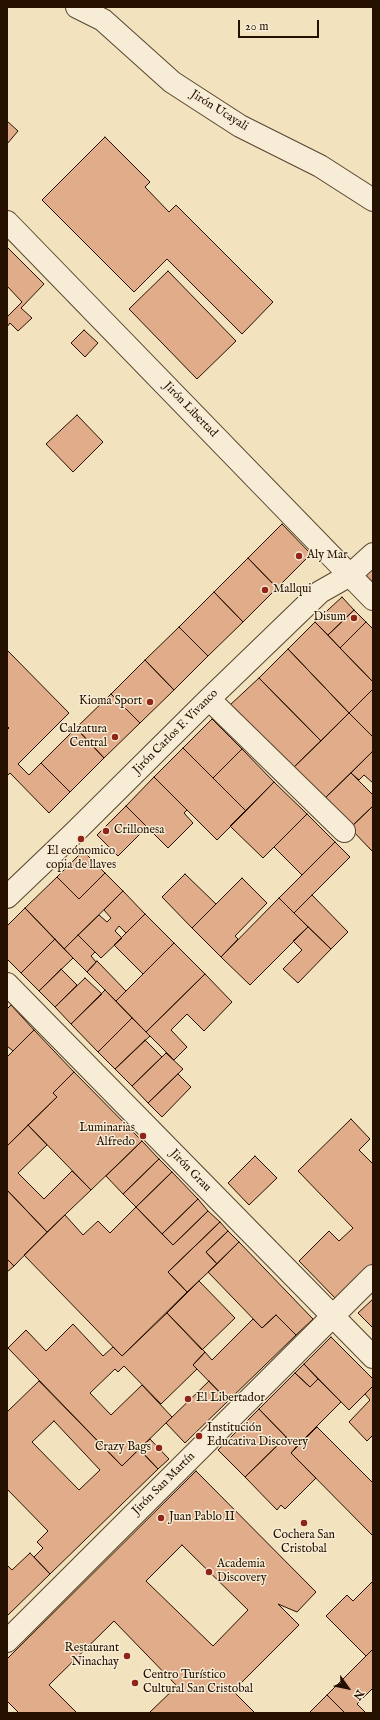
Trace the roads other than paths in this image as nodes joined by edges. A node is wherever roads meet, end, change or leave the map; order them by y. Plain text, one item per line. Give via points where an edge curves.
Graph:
1 (77, 7) edge
2 (373, 200) edge
3 (7, 222) edge
4 (373, 554) edge
5 (350, 575) junction
6 (373, 599) edge
7 (209, 699) junction
8 (344, 831) dead end
9 (7, 897) edge
10 (7, 984) edge
11 (373, 1276) edge
12 (332, 1316) junction
13 (373, 1357) edge
14 (7, 1641) edge

1 - 2 street, Jirón Ucayali via 103,20 172,82 240,126 320,166
3 - 5 street, Jirón Libertad
4 - 5 street
5 - 6 street, Jirón Libertad
5 - 7 street, Jirón Carlos F. Vivanco via 320,592
7 - 8 street
7 - 9 street, Jirón Carlos F. Vivanco
10 - 12 street, Jirón Grau
11 - 12 street, Jirón San Martín
12 - 13 street, Jirón Grau
12 - 14 street, Jirón San Martín

